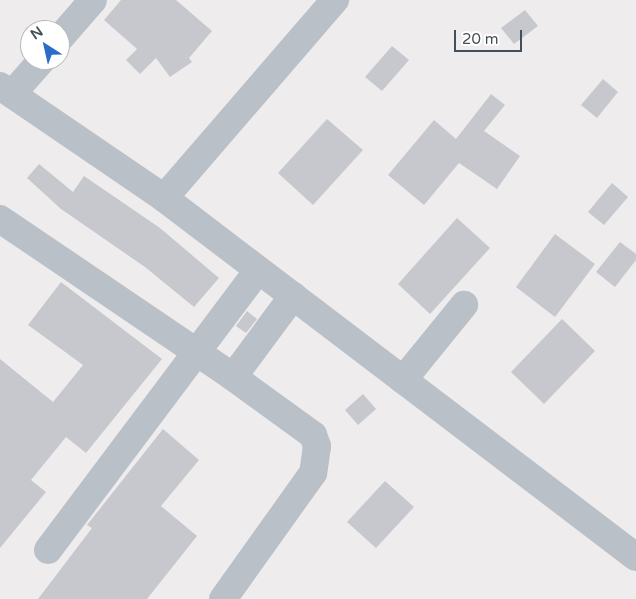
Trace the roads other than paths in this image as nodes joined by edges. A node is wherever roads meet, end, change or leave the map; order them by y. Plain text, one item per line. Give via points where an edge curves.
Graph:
1 (93, 0) edge
2 (335, 0) edge
3 (70, 26) edge
4 (30, 70) edge
5 (6, 90) edge
6 (164, 198) junction
7 (0, 220) edge
8 (258, 270) junction
9 (293, 296) junction
10 (464, 305) dead end
11 (196, 352) junction
12 (233, 377) junction
13 (403, 380) junction
14 (48, 550) dead end
15 (636, 557) edge
16 (223, 599) edge

1 - 3 street
2 - 6 street
4 - 5 street
5 - 6 street
6 - 8 street
7 - 11 street
8 - 9 street
8 - 11 street
9 - 12 street
9 - 13 street
10 - 13 street
11 - 12 street
11 - 14 street
12 - 16 street via 313,435 316,459 313,473
13 - 15 street

